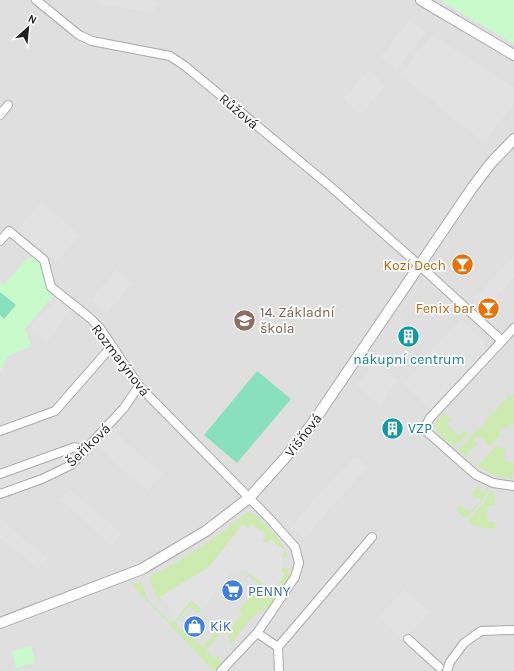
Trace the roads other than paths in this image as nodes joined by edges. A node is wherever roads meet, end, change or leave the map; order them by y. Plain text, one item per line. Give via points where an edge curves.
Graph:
1 (36, 0) edge
2 (422, 0) edge
3 (514, 55) edge
4 (8, 105) dead end
5 (0, 115) edge
6 (514, 139) edge
7 (0, 241) edge
8 (419, 265) junction
9 (514, 328) edge
10 (502, 341) junction
11 (111, 347) junction
12 (139, 386) junction
13 (0, 431) edge
14 (84, 452) junction
15 (0, 474) edge
16 (514, 486) edge
17 (0, 494) edge
18 (249, 498) junction
19 (372, 537) dead end
20 (0, 623) edge
21 (514, 630) edge
22 (257, 633) junction
23 (408, 639) dead end
24 (278, 647) junction
25 (450, 662) junction
26 (438, 669) edge
27 (221, 671) edge
28 (278, 671) edge
29 (447, 671) edge

1 - 8 street, Růžová via 79,35 92,41 170,56 186,66 331,187
2 - 3 street
4 - 5 street
6 - 8 street, Višňová via 472,188
7 - 11 street, Rozmarýnová via 9,231 44,260 51,287 90,318 100,328
8 - 10 street, Růžová
8 - 18 street, Višňová via 312,424
9 - 10 street
10 - 16 street via 430,418 425,427 426,431 476,475 493,483
11 - 12 street, Rozmarýnová
11 - 13 street via 55,411
12 - 14 street, Šeříková via 124,408
12 - 18 street, Rozmarýnová
14 - 15 street via 75,447
14 - 17 street, Šeříková via 71,465
18 - 20 street, Višňová via 206,531 142,569
18 - 22 street, Rozmarýnová via 295,547 298,562 295,577
19 - 24 street
21 - 25 street via 481,631 464,643
22 - 24 street
22 - 27 street, Rozmarýnová
23 - 26 street
24 - 28 street
25 - 26 street
25 - 29 street

